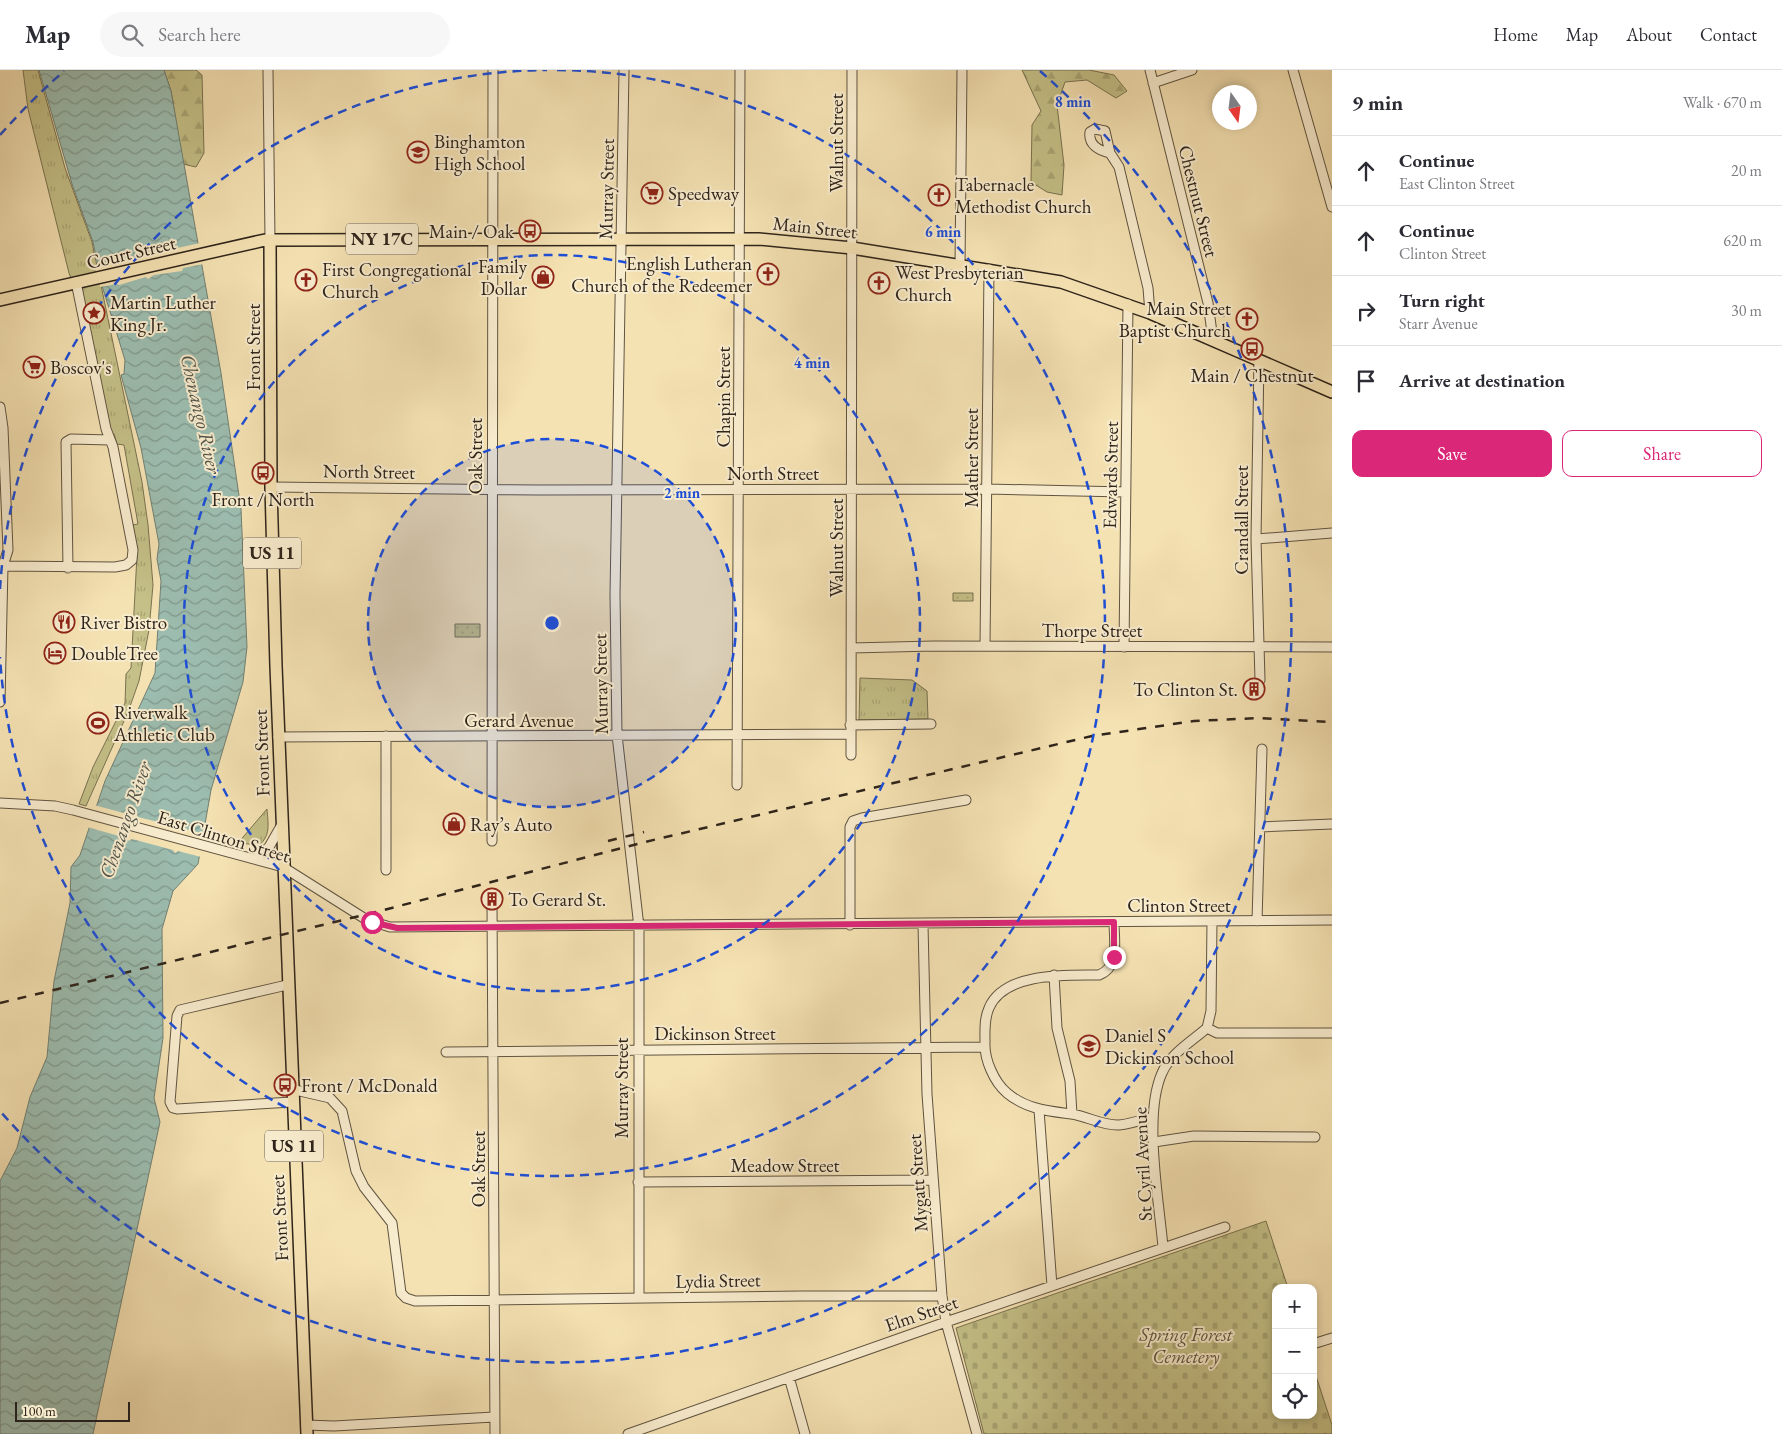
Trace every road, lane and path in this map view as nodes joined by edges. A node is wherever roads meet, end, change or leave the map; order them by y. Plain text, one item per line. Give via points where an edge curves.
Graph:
1 (268, 70) edge
2 (493, 70) edge
3 (624, 70) edge
4 (740, 70) edge
5 (852, 70) edge
6 (962, 70) edge
7 (1150, 70) edge
8 (1192, 70) edge
9 (1294, 70) edge
10 (1153, 83) junction
11 (1110, 153) dead end
12 (1332, 207) edge
13 (493, 239) junction
14 (270, 240) junction
15 (622, 240) junction
16 (739, 240) junction
17 (852, 248) junction
18 (960, 264) junction
19 (989, 269) junction
20 (81, 281) junction
21 (0, 300) edge
22 (1128, 304) junction
23 (1150, 313) junction
24 (1213, 340) junction
25 (1259, 360) junction
26 (1332, 392) edge
27 (0, 406) edge
28 (110, 440) junction
29 (271, 486) junction
30 (987, 488) junction
31 (492, 489) junction
32 (618, 489) junction
33 (739, 489) junction
34 (852, 490) junction
35 (1126, 492) junction
36 (1332, 533) edge
37 (1256, 539) junction
38 (1, 564) edge
39 (68, 568) junction
40 (985, 646) junction
41 (1124, 646) junction
42 (1259, 647) junction
43 (1332, 647) edge
44 (851, 648) junction
45 (1260, 680) dead end
46 (0, 702) edge
47 (850, 724) junction
48 (931, 724) dead end
49 (737, 734) junction
50 (850, 734) junction
51 (386, 736) junction
52 (492, 736) junction
53 (617, 736) junction
54 (278, 737) junction
55 (1262, 749) dead end
56 (850, 755) dead end
57 (737, 785) dead end
58 (966, 800) dead end
59 (0, 804) edge
60 (1332, 824) edge
61 (281, 826) junction
62 (1260, 828) junction
63 (492, 841) dead end
64 (255, 859) junction
65 (282, 867) junction
66 (386, 870) dead end
67 (492, 903) dead end
68 (1332, 920) edge
69 (1212, 921) junction
70 (1258, 921) junction
71 (1114, 922) junction
72 (923, 925) junction
73 (638, 926) junction
74 (850, 926) junction
75 (493, 927) junction
76 (397, 928) joint
77 (1054, 975) junction
78 (287, 985) junction
79 (1207, 1028) junction
80 (1332, 1033) edge
81 (985, 1047) junction
82 (925, 1048) junction
83 (637, 1050) junction
84 (494, 1051) junction
85 (446, 1052) dead end
86 (291, 1089) junction
87 (292, 1102) junction
88 (1039, 1110) junction
89 (1072, 1114) junction
90 (1152, 1117) junction
91 (1315, 1137) dead end
92 (1154, 1142) junction
93 (933, 1180) junction
94 (638, 1182) junction
95 (1225, 1227) dead end
96 (1163, 1247) junction
97 (1052, 1286) junction
98 (942, 1296) junction
99 (639, 1297) junction
100 (494, 1299) junction
101 (946, 1322) junction
102 (1332, 1338) edge
103 (1317, 1344) edge
104 (789, 1377) junction
105 (494, 1417) junction
106 (306, 1430) edge
107 (495, 1434) edge
108 (628, 1434) edge
109 (805, 1434) edge
110 (977, 1434) edge

1 - 14 street, Front Street
2 - 13 street, Oak Street
3 - 15 street, Murray Street
4 - 16 street, Chapin Street
5 - 17 street, Walnut Street
6 - 18 street
7 - 10 street, Chestnut Street
8 - 10 street
9 - 12 street
10 - 24 street, Chestnut Street via 1208,303
11 - 23 street via 1119,167 1148,288
13 - 14 main road, Main Street / NY 17C
13 - 15 main road, Main Street / NY 17C
13 - 31 street, Oak Street
14 - 20 main road, Court Street
14 - 29 main road, Front Street / US 11
15 - 16 main road, Main Street / NY 17C
15 - 32 street, Murray Street
16 - 17 main road, Main Street / NY 17C
16 - 33 street, Chapin Street
17 - 18 main road, Main Street / NY 17C
17 - 34 street, Walnut Street
18 - 19 main road, Main Street / NY 17C
19 - 22 main road, Main Street / NY 17C via 1061,282
19 - 30 street, Mather Street
20 - 21 main road, Court Street
20 - 28 street
22 - 23 main road, Main Street / NY 17C
22 - 35 street, Edwards Street
23 - 24 main road, Main Street / NY 17C
24 - 25 main road, Main Street / NY 17C
25 - 26 main road, Main Street / NY 17C
25 - 37 street, Crandall Street
27 - 38 street via 4,428 8,550
28 - 39 street via 71,439 66,442
28 - 39 street via 132,550 130,564
29 - 31 street, North Street
29 - 54 main road, Front Street / US 11
30 - 34 street, North Street
30 - 35 street, North Street
30 - 40 street, Mather Street
31 - 32 street, North Street
31 - 52 street, Oak Street
32 - 33 street, North Street
32 - 53 street, Murray Street
33 - 34 street, North Street
33 - 49 street, Chapin Street
34 - 44 street, Walnut Street
35 - 41 street, Edwards Street
36 - 37 street
37 - 42 street, Crandall Street
38 - 39 street
38 - 46 street
40 - 41 street, Thorpe Street
40 - 44 street, Thorpe Street
41 - 42 street, Thorpe Street
42 - 43 street, Thorpe Street
42 - 45 street, Crandall Street
44 - 47 street, Walnut Street
47 - 48 street
47 - 50 street, Walnut Street
49 - 50 street, Gerard Avenue
49 - 53 street, Gerard Avenue
49 - 57 street, Chapin Street
50 - 56 street, Walnut Street
51 - 52 street, Gerard Avenue
51 - 54 street, Gerard Avenue
51 - 66 street
52 - 53 street, Gerard Avenue
52 - 63 street, Oak Street
53 - 73 street, Murray Street
54 - 61 main road, Front Street / US 11
55 - 62 street
58 - 74 street via 853,821 850,827
59 - 64 street, East Clinton Street via 73,810
60 - 62 street
61 - 64 street via 269,846
61 - 65 main road, Front Street / US 11
62 - 70 street
64 - 65 street, East Clinton Street
65 - 76 street, East Clinton Street via 367,920
65 - 78 main road, Front Street / US 11
67 - 75 street, Oak Street
68 - 70 street, Clinton Street
69 - 70 street, Clinton Street
69 - 71 street, Clinton Street
69 - 79 street via 1211,1011
71 - 72 street, Clinton Street
71 - 77 street via 1113,960 1106,972 1100,975
72 - 74 street, Clinton Street
72 - 82 street, Mygatt Street
73 - 74 street, Clinton Street
73 - 75 street, Clinton Street
73 - 83 street, Murray Street
75 - 76 street, Clinton Street
75 - 84 street, Oak Street
77 - 81 street via 1023,982 1002,992 992,1002 985,1025
77 - 89 street via 1057,1028 1070,1082
78 - 86 main road, Front Street / US 11
78 - 87 street via 180,1010 170,1102 177,1109
79 - 80 street via 1217,1033
79 - 90 street, St Cyril Avenue via 1171,1059 1162,1073 1153,1101
81 - 82 street, Dickinson Street
81 - 88 street via 990,1068 1007,1094
82 - 83 street, Dickinson Street
82 - 93 street, Mygatt Street
83 - 84 street, Dickinson Street
83 - 94 street, Murray Street
84 - 85 street, Dickinson Street
84 - 100 street, Oak Street
86 - 87 main road, Front Street / US 11
86 - 100 street, Lydia Street via 330,1098 342,1111 356,1172 392,1223 401,1293 414,1301
87 - 106 main road, Front Street / US 11
88 - 89 street
88 - 97 street
89 - 90 street via 1110,1125
90 - 92 street, St Cyril Avenue
91 - 92 street via 1194,1136
92 - 96 street, St Cyril Avenue
93 - 94 street, Meadow Street
93 - 98 street, Mygatt Street
94 - 99 street, Murray Street
95 - 96 street, Elm Street
96 - 97 street, Elm Street
97 - 101 street, Elm Street
98 - 99 street, Lydia Street
98 - 101 street, Mygatt Street
99 - 100 street, Lydia Street
100 - 105 street, Oak Street
101 - 104 street, Elm Street
101 - 110 street, Mygatt Street
102 - 103 street
104 - 108 street, Elm Street
104 - 109 street
105 - 106 street
105 - 107 street, Oak Street

